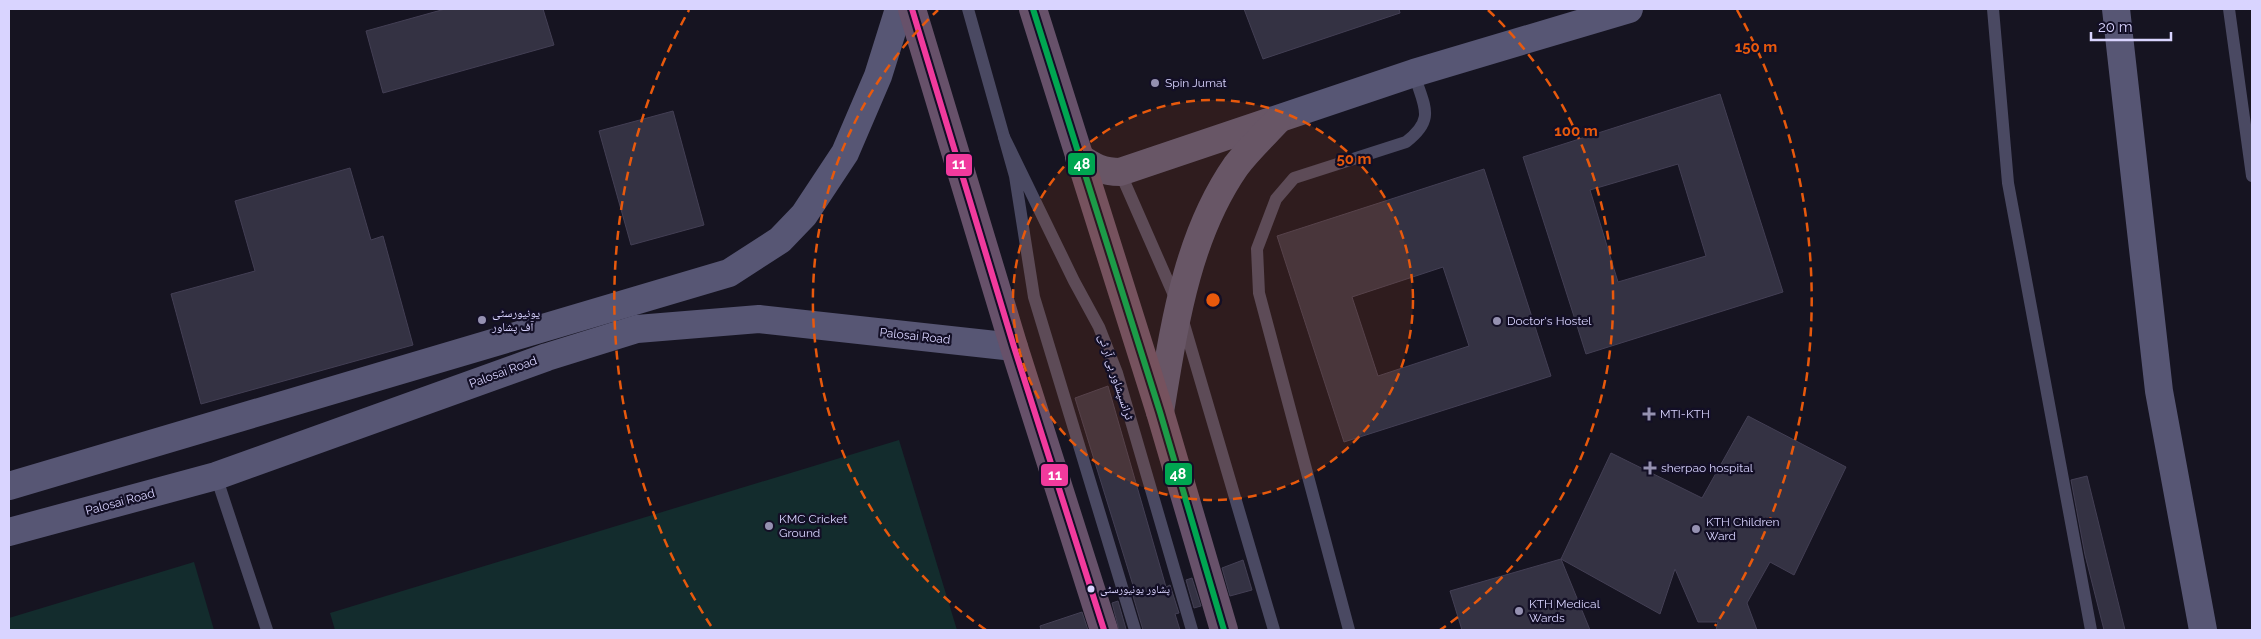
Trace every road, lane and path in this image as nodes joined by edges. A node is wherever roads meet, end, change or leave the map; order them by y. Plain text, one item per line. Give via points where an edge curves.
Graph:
1 (899, 9) edge
2 (912, 9) edge
3 (968, 9) edge
4 (1033, 9) edge
5 (1629, 9) edge
6 (1993, 9) edge
7 (2116, 9) edge
8 (2229, 9) edge
9 (1414, 73) junction
10 (1282, 117) junction
11 (1004, 137) junction
12 (1079, 157) junction
13 (1120, 172) junction
14 (2252, 176) edge
15 (1178, 306) junction
16 (538, 329) junction
17 (1014, 347) junction
18 (547, 357) junction
19 (1160, 412) junction
20 (216, 476) junction
21 (9, 486) edge
22 (9, 532) edge
23 (267, 630) edge
24 (1104, 630) edge
25 (1135, 630) edge
26 (1192, 630) edge
27 (1224, 630) edge
28 (1274, 630) edge
29 (1349, 630) edge
30 (2091, 630) edge
31 (2203, 630) edge

1 - 16 street via 878,76 845,153 804,215 780,240 729,273
2 - 17 highway
3 - 11 lane, ٹرانسپشاور بی آر ٹی
4 - 12 highway
5 - 9 street
6 - 30 lane via 2008,184
7 - 31 street via 2159,391
8 - 14 lane
9 - 10 street
9 - 29 lane via 1426,117 1421,131 1406,142 1294,178 1276,199 1257,250 1259,293
10 - 13 street
10 - 15 street via 1236,167 1205,224
11 - 25 lane, ٹرانسپشاور بی آر ٹی via 1015,176 1034,296
11 - 26 lane, ٹرانسپشاور بی آر ٹی via 1099,327 1117,373
12 - 13 street via 1095,168
12 - 19 highway
13 - 15 lane
15 - 19 street
15 - 28 lane
16 - 18 street
16 - 21 street
17 - 18 street, Palosai Road via 759,319 637,329
17 - 24 highway
18 - 20 street, Palosai Road
19 - 27 highway
20 - 22 street, Palosai Road
20 - 23 lane

